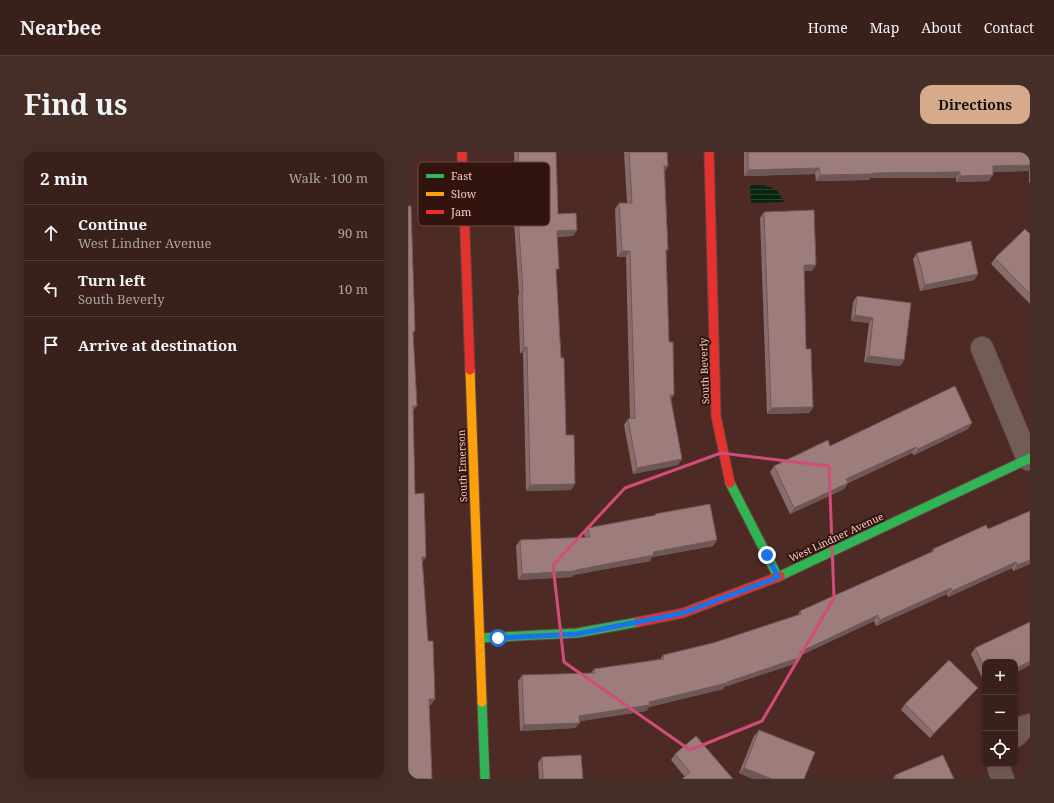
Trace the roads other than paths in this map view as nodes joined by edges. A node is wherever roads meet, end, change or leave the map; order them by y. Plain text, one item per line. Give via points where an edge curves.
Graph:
1 (462, 152) edge
2 (709, 152) edge
3 (462, 162) edge
4 (465, 226) edge
5 (982, 348) dead end
6 (1029, 458) edge
7 (778, 577) junction
8 (480, 638) junction
9 (1030, 725) edge
10 (1018, 733) edge
11 (999, 767) edge
12 (485, 779) edge
13 (1003, 779) edge

1 - 3 street, South Emerson
2 - 7 street, South Beverly via 716,416 729,481
4 - 8 street, South Emerson
5 - 6 street
6 - 7 street, West Lindner Avenue
7 - 8 street, West Lindner Avenue via 683,613 577,634
8 - 12 street, South Emerson
9 - 10 street
11 - 13 street

